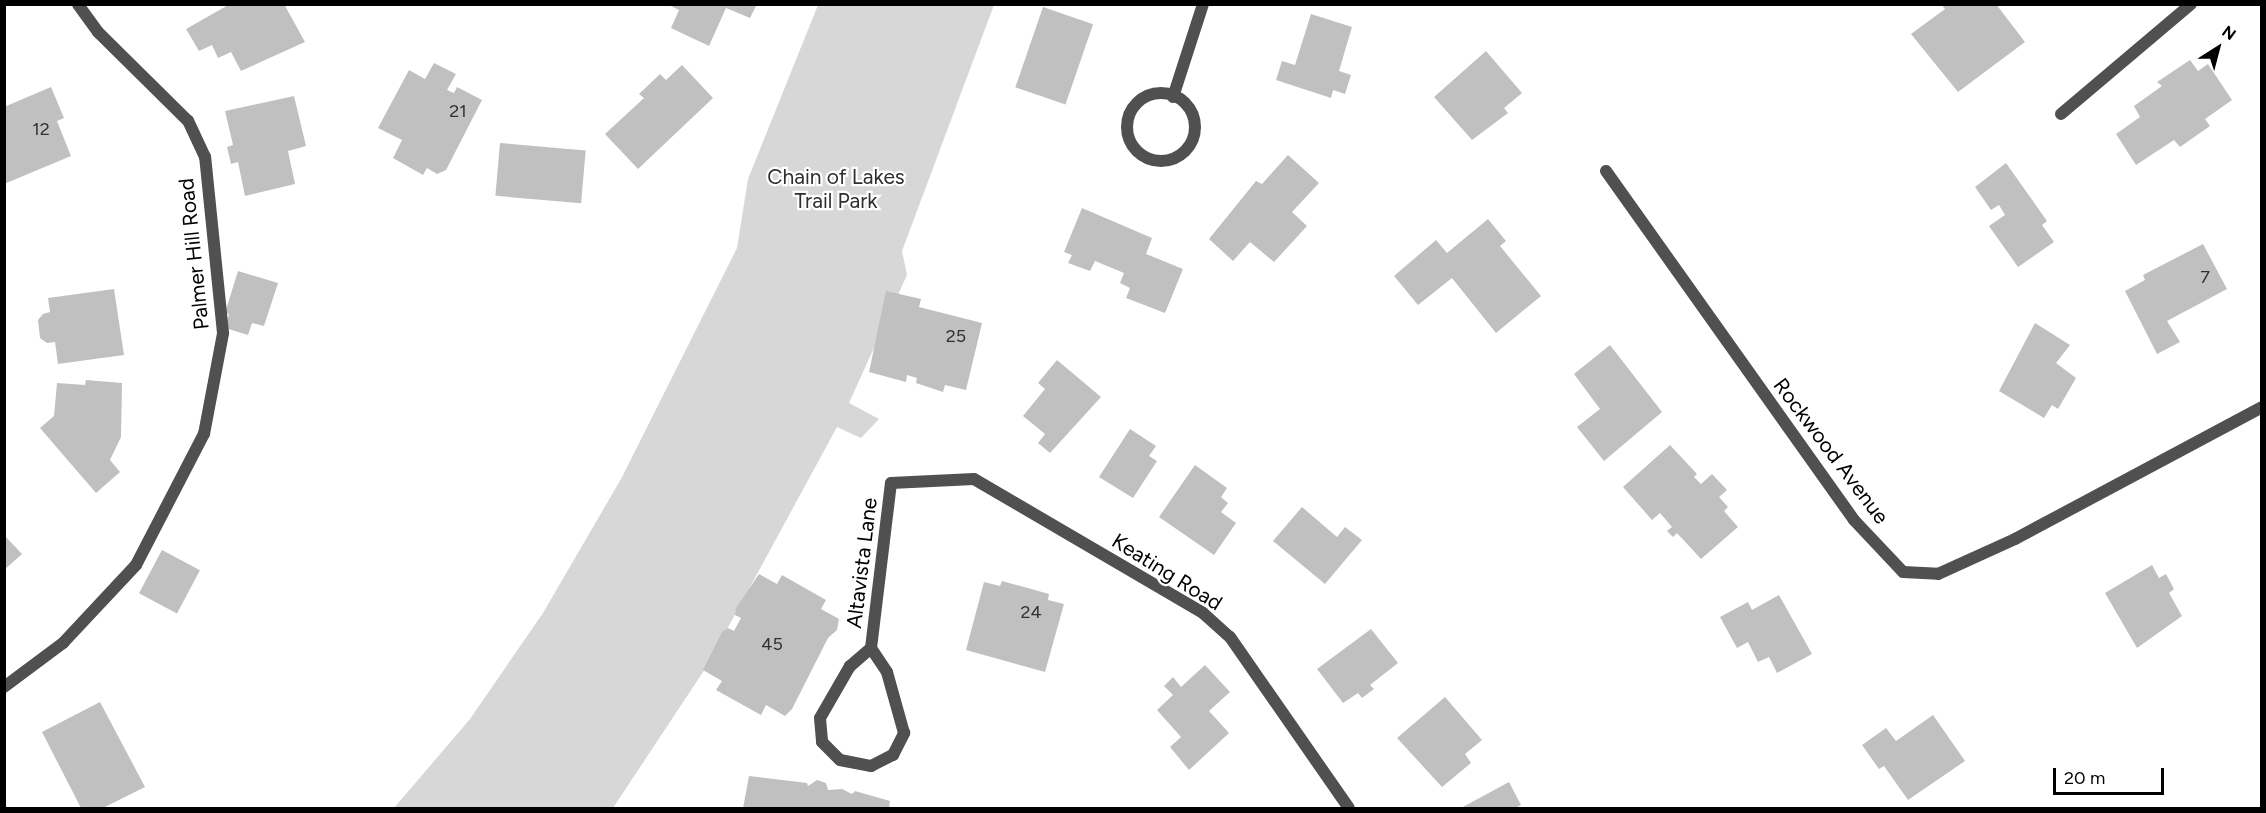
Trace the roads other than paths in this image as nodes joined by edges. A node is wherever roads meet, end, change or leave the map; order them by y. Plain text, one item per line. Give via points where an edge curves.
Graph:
1 (78, 4) edge
2 (1203, 4) edge
3 (2191, 4) edge
4 (1173, 97) junction
5 (2061, 114) dead end
6 (1606, 171) dead end
7 (2262, 407) edge
8 (891, 483) joint
9 (871, 648) junction
10 (4, 687) edge
11 (1349, 808) edge

1 - 10 street, Palmer Hill Road via 98,32 188,121 205,157 223,333 204,434 136,565 63,643
2 - 4 street
3 - 5 street
4 - 4 street via 1162,92 1151,94 1141,99 1128,117 1130,140 1144,157 1177,158 1192,142 1195,120 1184,101
6 - 7 street, Rockwood Avenue via 1854,520 1903,572 1938,574 2016,539
8 - 9 street, Altavista Lane
8 - 11 street, Keating Road via 974,479 1203,613 1230,637
9 - 9 street, Altavista Lane via 850,666 820,718 822,742 840,760 871,766 894,755 904,733 887,672

